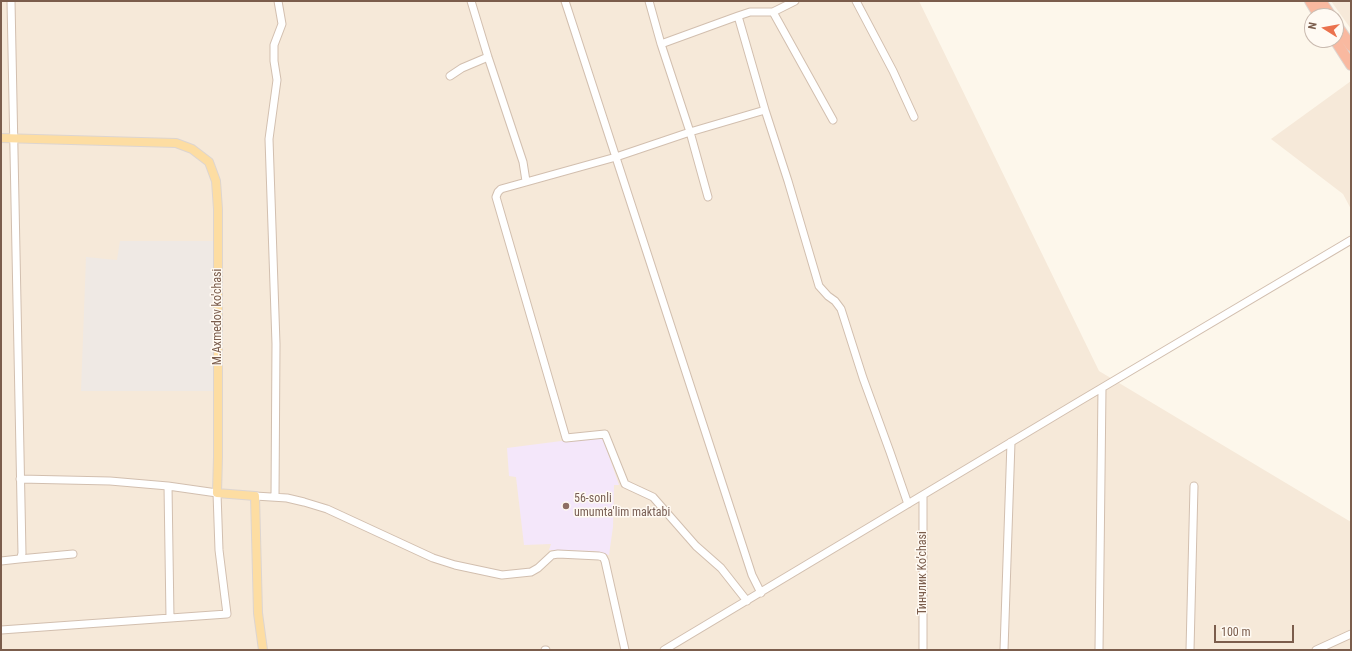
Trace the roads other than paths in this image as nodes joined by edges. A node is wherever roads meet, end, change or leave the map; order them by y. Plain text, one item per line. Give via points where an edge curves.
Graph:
1 (11, 1) edge
2 (278, 1) edge
3 (471, 1) edge
4 (565, 1) edge
5 (649, 1) edge
6 (795, 1) edge
7 (856, 1) edge
8 (773, 12) junction
9 (738, 16) junction
10 (1344, 36) edge
11 (661, 44) junction
12 (1351, 46) edge
13 (1340, 48) edge
14 (488, 57) junction
15 (1351, 66) edge
16 (450, 76) dead end
17 (765, 110) junction
18 (914, 117) dead end
19 (833, 120) dead end
20 (690, 132) junction
21 (1, 138) edge
22 (12, 138) junction
23 (616, 156) junction
24 (526, 181) junction
25 (708, 197) dead end
26 (1351, 240) edge
27 (1102, 388) junction
28 (1011, 442) junction
29 (20, 479) junction
30 (168, 486) junction
31 (1194, 486) dead end
32 (219, 494) junction
33 (923, 495) junction
34 (255, 496) junction
35 (275, 497) junction
36 (908, 504) junction
37 (73, 554) dead end
38 (19, 559) junction
39 (1, 561) edge
40 (761, 593) junction
41 (747, 601) junction
42 (170, 618) junction
43 (1, 630) edge
44 (1351, 634) edge
45 (263, 650) edge
46 (625, 650) edge
47 (664, 650) edge
48 (923, 650) edge
49 (1004, 650) edge
50 (1099, 650) edge
51 (1190, 650) edge
52 (1316, 650) edge

1 - 22 street
2 - 35 street via 282,24 274,45 277,80 269,139 276,344
3 - 14 street
4 - 23 street
5 - 11 street
6 - 8 street
7 - 18 street
8 - 9 street via 750,12
8 - 19 street
9 - 11 street
9 - 17 street
10 - 12 highway
11 - 20 street
13 - 15 highway
14 - 16 street
14 - 24 street via 524,162
17 - 20 street
17 - 36 street via 819,286 841,309
20 - 23 street
20 - 25 street
21 - 22 main road, M.Axmedov ko'chasi
22 - 29 street
22 - 32 main road, M.Axmedov ko'chasi via 176,144 192,149 209,162 216,181 218,209
23 - 24 street
23 - 40 street via 752,575
24 - 41 street via 501,189 496,197 566,438 606,434 625,484 653,497 696,546 721,568
26 - 27 street
27 - 28 street
27 - 50 street
28 - 33 street
28 - 49 street
29 - 30 street via 110,481
29 - 38 street via 22,553
30 - 32 street
30 - 42 street
31 - 51 street
32 - 34 main road
32 - 42 street via 218,550 226,614
33 - 36 street
33 - 48 street, Тинчлик Ko’chasi
34 - 35 street
34 - 45 main road via 258,613
35 - 46 street via 304,502 327,510 433,558 502,575 531,572 552,555 603,557
36 - 40 street
37 - 38 street
38 - 39 street
40 - 41 street
41 - 47 street
42 - 43 street
44 - 52 street

